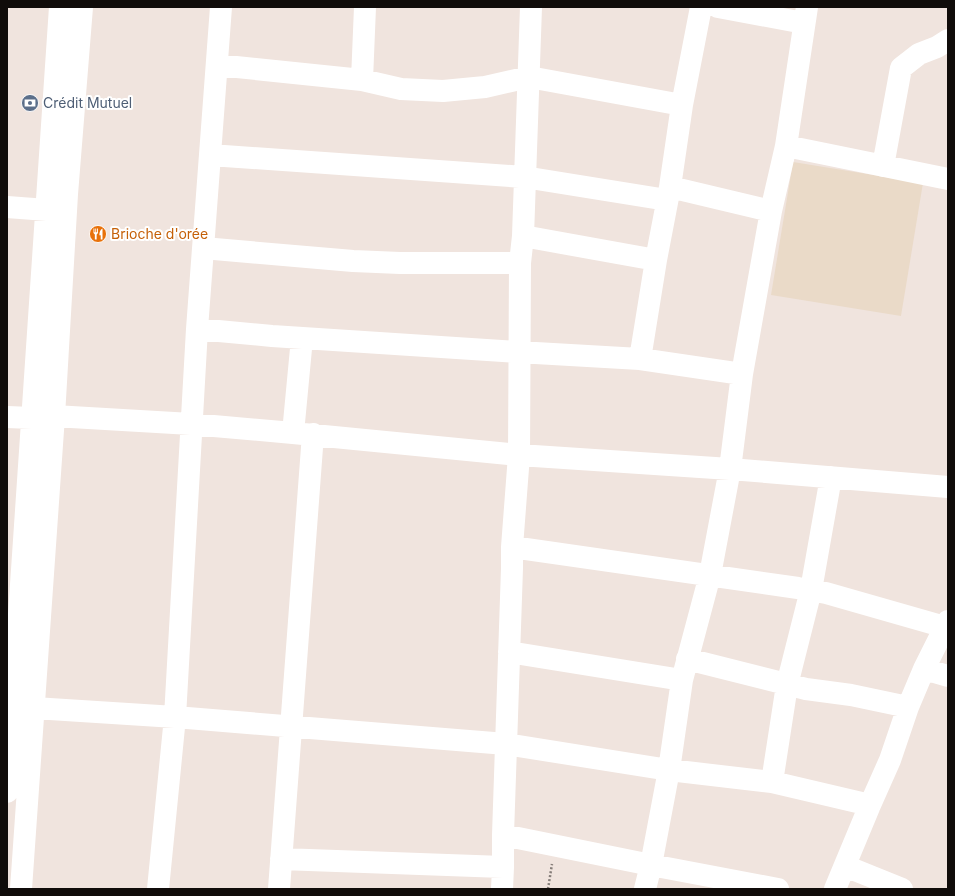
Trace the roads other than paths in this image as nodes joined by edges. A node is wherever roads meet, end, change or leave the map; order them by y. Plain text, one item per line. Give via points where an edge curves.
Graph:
1 (60, 7) edge
2 (82, 7) edge
3 (221, 7) edge
4 (365, 7) edge
5 (531, 7) edge
6 (701, 7) edge
7 (718, 7) edge
8 (806, 15) edge
9 (948, 40) edge
10 (217, 65) junction
11 (529, 77) junction
12 (362, 80) junction
13 (682, 105) junction
14 (786, 146) junction
15 (210, 156) junction
16 (882, 166) junction
17 (524, 177) junction
18 (948, 179) edge
19 (668, 194) junction
20 (7, 207) edge
21 (47, 210) junction
22 (771, 211) junction
23 (523, 236) junction
24 (203, 248) junction
25 (656, 260) junction
26 (520, 263) junction
27 (197, 329) junction
28 (302, 338) junction
29 (518, 352) junction
30 (640, 359) junction
31 (742, 374) junction
32 (54, 416) junction
33 (7, 417) edge
34 (32, 418) junction
35 (191, 424) junction
36 (303, 434) junction
37 (519, 455) junction
38 (730, 468) junction
39 (831, 477) junction
40 (948, 487) edge
41 (512, 547) junction
42 (710, 575) junction
43 (811, 590) junction
44 (946, 624) edge
45 (509, 652) junction
46 (924, 669) junction
47 (684, 670) junction
48 (11, 674) edge
49 (948, 676) edge
50 (787, 685) junction
51 (908, 706) junction
52 (34, 708) junction
53 (175, 717) junction
54 (291, 727) junction
55 (506, 744) junction
56 (669, 770) junction
57 (7, 780) edge
58 (772, 782) junction
59 (870, 805) junction
60 (503, 835) junction
61 (281, 859) junction
62 (651, 865) junction
63 (846, 866) junction
64 (503, 867) junction
65 (21, 889) edge
66 (158, 889) edge
67 (279, 889) edge
68 (502, 889) edge
69 (645, 889) edge
70 (778, 889) edge
71 (835, 889) edge
72 (902, 889) edge

1 - 21 street
2 - 32 street via 67,194
3 - 10 street
4 - 12 street
5 - 11 street
6 - 13 street
7 - 8 street
8 - 14 street
9 - 16 street via 919,54 901,68
10 - 12 street
10 - 15 street
11 - 12 street via 485,87 443,91 400,89
11 - 13 street
11 - 17 street
13 - 19 street
14 - 16 street
14 - 22 street
15 - 17 street
15 - 24 street
16 - 18 street
17 - 19 street
17 - 23 street
19 - 22 street
19 - 25 street
20 - 21 street
21 - 34 street
22 - 31 street
23 - 25 street
23 - 26 street
24 - 26 street via 353,261
24 - 27 street
25 - 30 street
26 - 29 street
27 - 28 street
27 - 35 street
28 - 29 street
28 - 36 street
29 - 30 street
29 - 37 street
30 - 31 street
31 - 38 street
32 - 35 street
32 - 52 street
33 - 34 street
34 - 48 street
35 - 36 street
35 - 53 street
36 - 37 street
36 - 54 street
37 - 38 street
37 - 41 street
38 - 39 street
38 - 42 street
39 - 40 street
39 - 43 street
41 - 42 street
41 - 45 street
42 - 43 street
42 - 47 street
43 - 44 street
43 - 50 street
44 - 46 street
45 - 47 street
45 - 55 street
46 - 49 street
46 - 51 street
47 - 50 street
47 - 56 street
48 - 57 street
50 - 51 street
50 - 58 street
51 - 59 street via 890,760
52 - 53 street
52 - 65 street
53 - 54 street
53 - 66 street
54 - 55 street
54 - 61 street
55 - 56 street
55 - 60 street
56 - 58 street
56 - 62 street
58 - 59 street
59 - 63 street
60 - 62 street
60 - 64 street
61 - 64 street
61 - 67 street
62 - 69 street
62 - 70 street
63 - 71 street
63 - 72 street
64 - 68 street

